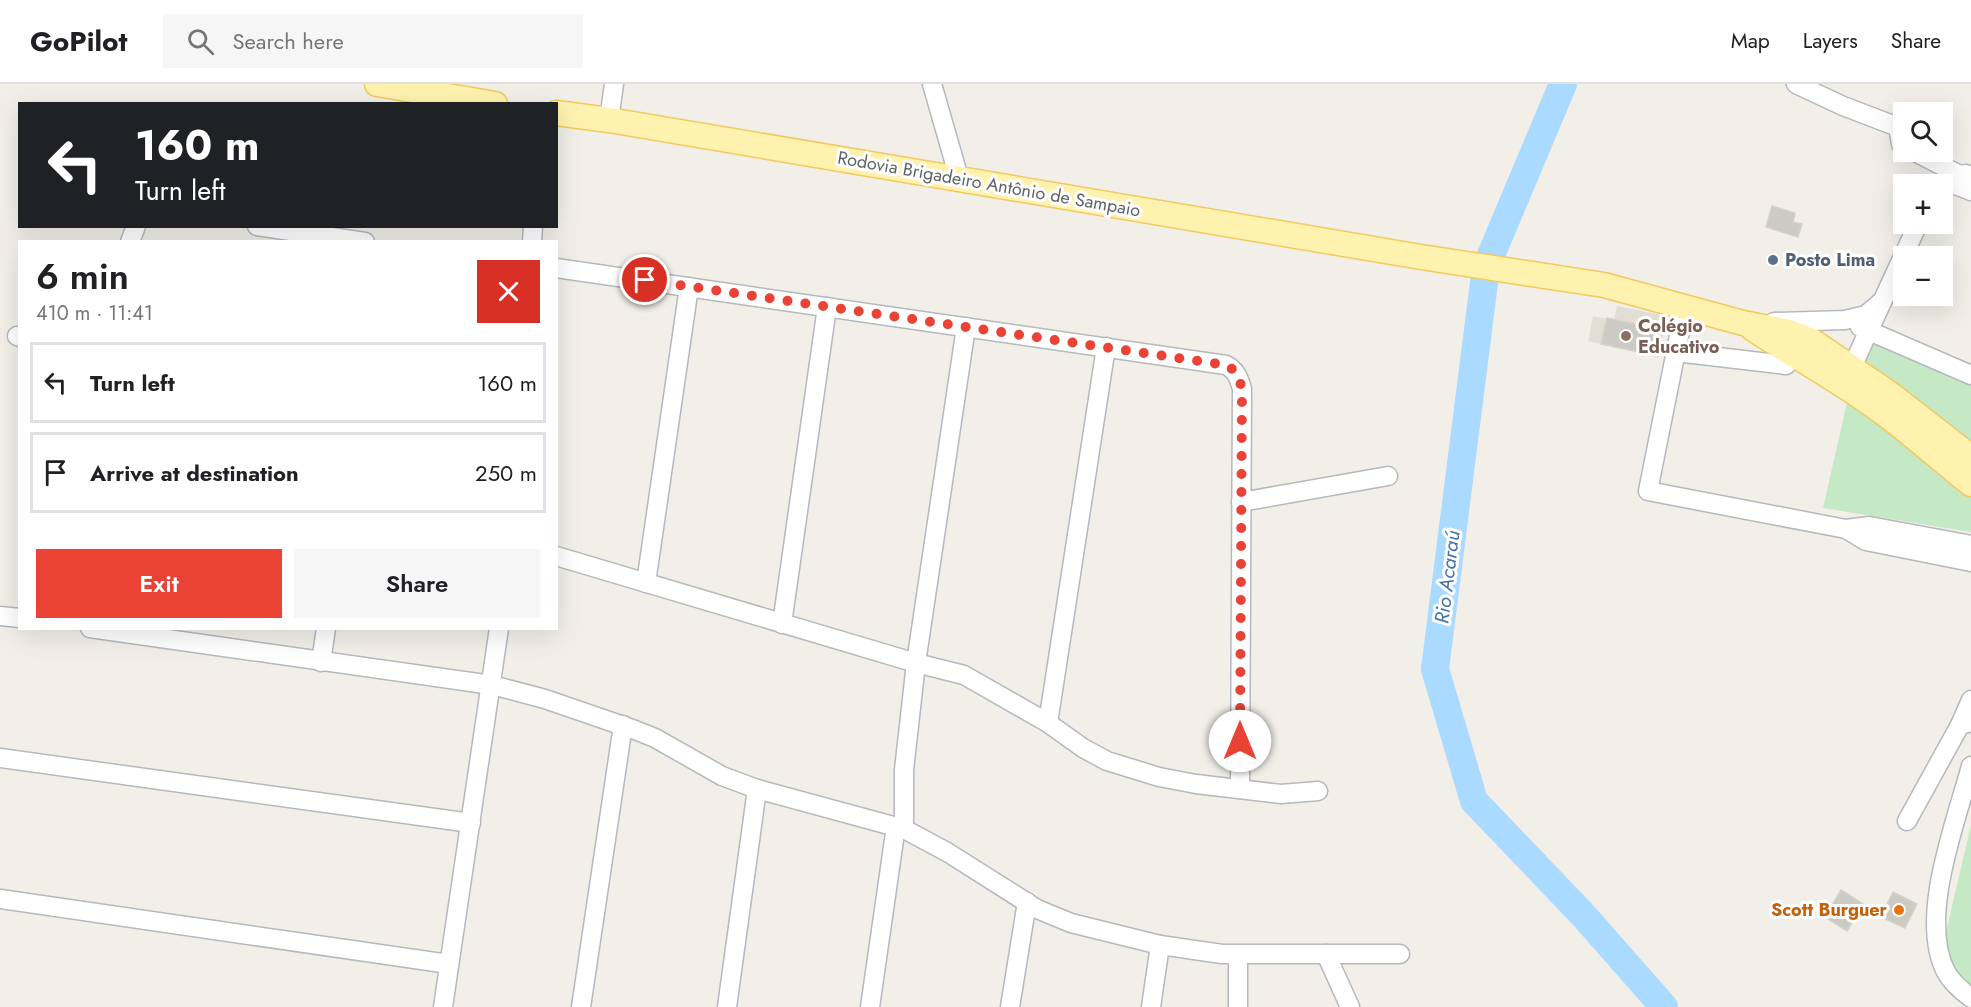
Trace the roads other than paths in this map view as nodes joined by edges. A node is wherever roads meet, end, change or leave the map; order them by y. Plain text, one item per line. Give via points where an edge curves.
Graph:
1 (377, 84) edge
2 (614, 84) edge
3 (932, 84) edge
4 (1796, 84) edge
5 (483, 102) edge
6 (558, 113) edge
7 (609, 120) junction
8 (1893, 125) edge
9 (1930, 162) edge
10 (958, 178) junction
11 (1954, 179) edge
12 (1971, 191) edge
13 (270, 228) edge
14 (1913, 234) edge
15 (352, 240) edge
16 (558, 268) edge
17 (689, 287) junction
18 (1883, 301) junction
19 (1685, 306) junction
20 (827, 307) junction
21 (1845, 320) junction
22 (1743, 323) junction
23 (966, 327) junction
24 (1869, 331) junction
25 (1106, 347) junction
26 (1676, 352) junction
27 (1794, 355) junction
28 (1852, 367) junction
29 (1971, 375) edge
30 (1971, 457) edge
31 (1388, 476) dead end
32 (1971, 484) edge
33 (1241, 502) junction
34 (1968, 541) edge
35 (1921, 544) junction
36 (558, 557) edge
37 (1971, 562) edge
38 (646, 583) junction
39 (0, 616) edge
40 (18, 618) edge
41 (782, 624) junction
42 (104, 630) edge
43 (326, 630) edge
44 (499, 630) edge
45 (321, 662) junction
46 (916, 663) junction
47 (492, 685) junction
48 (1971, 700) edge
49 (1048, 723) junction
50 (1965, 724) edge
51 (623, 725) junction
52 (0, 758) edge
53 (1971, 766) edge
54 (757, 789) junction
55 (1240, 789) junction
56 (1318, 791) dead end
57 (1907, 821) dead end
58 (471, 823) junction
59 (900, 827) junction
60 (0, 899) edge
61 (1027, 902) junction
62 (1160, 945) junction
63 (1326, 954) junction
64 (1400, 954) dead end
65 (1238, 956) junction
66 (449, 964) junction
67 (1971, 998) edge
68 (443, 1007) edge
69 (581, 1007) edge
70 (727, 1007) edge
71 (870, 1007) edge
72 (1010, 1007) edge
73 (1151, 1007) edge
74 (1238, 1007) edge
75 (1350, 1007) edge

1 - 5 main road
2 - 7 street
3 - 10 street
4 - 8 street
6 - 7 main road, Rodovia Brigadeiro Antônio de Sampaio
7 - 10 main road, Rodovia Brigadeiro Antônio de Sampaio
9 - 11 street
10 - 19 main road, Rodovia Brigadeiro Antônio de Sampaio via 1604,285
11 - 12 street
13 - 15 street
14 - 18 street
16 - 17 street
17 - 20 street
17 - 38 street
18 - 21 street via 1866,315
18 - 24 street
19 - 22 main road, Rodovia Brigadeiro Antônio de Sampaio
19 - 26 street
20 - 23 street
20 - 41 street
21 - 22 street
21 - 24 street
22 - 27 main road
22 - 28 main road via 1812,341
23 - 25 street
23 - 46 street
24 - 28 street
24 - 29 street
25 - 33 street via 1226,365 1235,372 1242,389
25 - 49 street
26 - 27 street via 1786,365
26 - 35 street via 1648,491 1846,529 1866,541
27 - 32 main road via 1882,411
28 - 30 main road
31 - 33 street
33 - 55 street
34 - 35 street
35 - 37 street
36 - 38 street
38 - 41 street
39 - 40 street
41 - 46 street
42 - 45 street
43 - 45 street
44 - 47 street
45 - 47 street
46 - 49 street via 964,675
46 - 59 street
47 - 51 street
47 - 58 street
48 - 50 street
49 - 55 street via 1107,761 1159,777
50 - 57 street
51 - 54 street via 655,738 722,776
51 - 69 street
52 - 58 street
53 - 67 street via 1936,904 1935,931 1947,975
54 - 59 street
54 - 70 street
55 - 56 street via 1281,794
58 - 66 street
59 - 61 street
59 - 71 street
60 - 66 street
61 - 62 street via 1071,923
61 - 72 street
62 - 65 street
62 - 73 street
63 - 64 street
63 - 65 street
63 - 75 street
65 - 74 street
66 - 68 street

